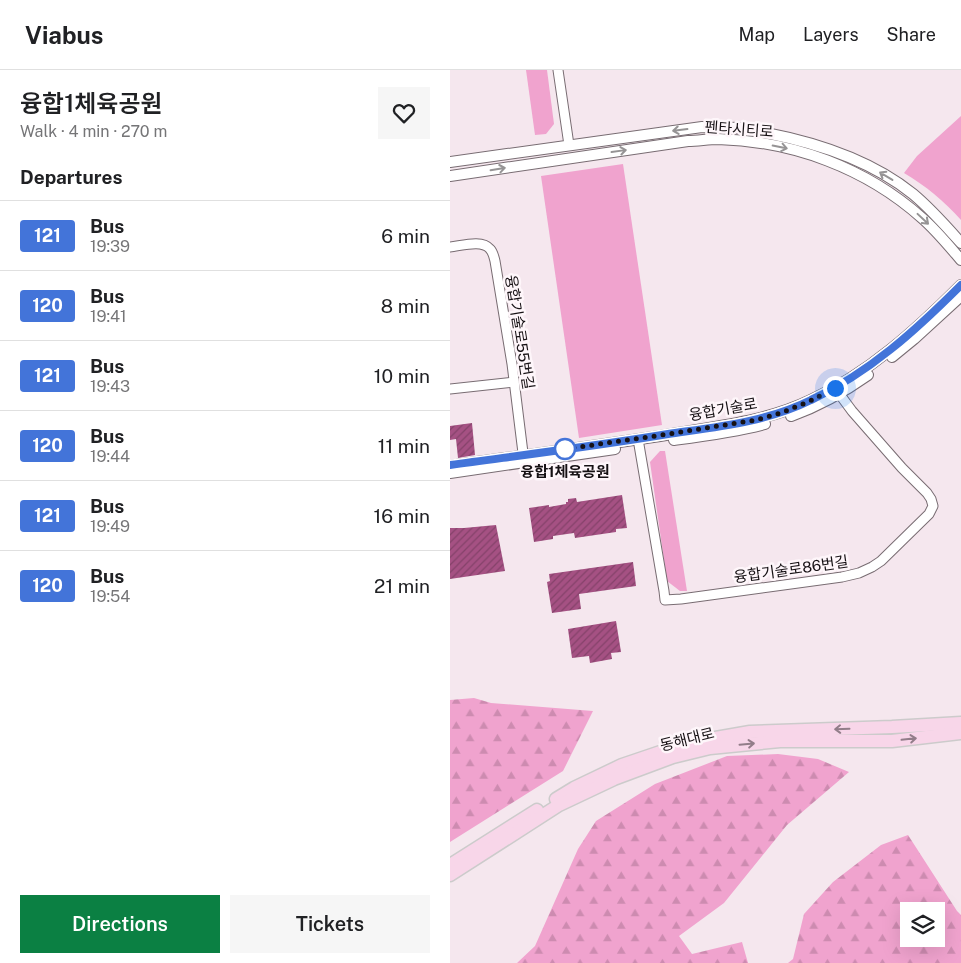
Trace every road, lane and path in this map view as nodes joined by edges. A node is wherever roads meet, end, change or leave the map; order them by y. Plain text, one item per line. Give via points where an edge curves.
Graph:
1 (558, 70) edge
2 (569, 145) junction
3 (570, 158) junction
4 (450, 162) edge
5 (450, 176) edge
6 (961, 244) edge
7 (450, 248) edge
8 (961, 260) edge
9 (961, 285) edge
10 (961, 296) edge
11 (514, 382) junction
12 (450, 389) edge
13 (837, 391) junction
14 (639, 442) junction
15 (524, 459) junction
16 (450, 466) edge
17 (450, 473) edge
18 (961, 722) edge
19 (961, 733) edge
20 (450, 865) edge
21 (450, 875) edge

1 - 2 street
2 - 3 street
2 - 4 street, 펜타시티로
6 -> 2 street, 펜타시티로 via 930,208 885,175 819,146 779,135 742,128 702,127
5 -> 3 street, 펜타시티로
3 -> 8 street, 펜타시티로 via 717,139 783,147 848,169 874,182 923,219
7 - 11 street, 융합기술로55번길 via 481,244 492,250
9 - 13 street, 융합기술로 via 888,352
10 - 13 street, 융합기술로 via 893,357 857,383
11 - 12 street
11 - 15 street, 융합기술로55번길
13 - 14 street, 융합기술로 via 756,420
13 - 14 street, 융합기술로86번길 via 927,493 933,506 929,514 881,561 859,573 665,600
14 - 15 street, 융합기술로
15 - 16 street, 융합기술로
15 - 17 street, 융합기술로
18 -> 20 main road via 750,732 687,743 622,765 574,788
21 -> 19 main road, 동해대로 via 560,805 614,779 673,757 710,748 780,741 892,741

